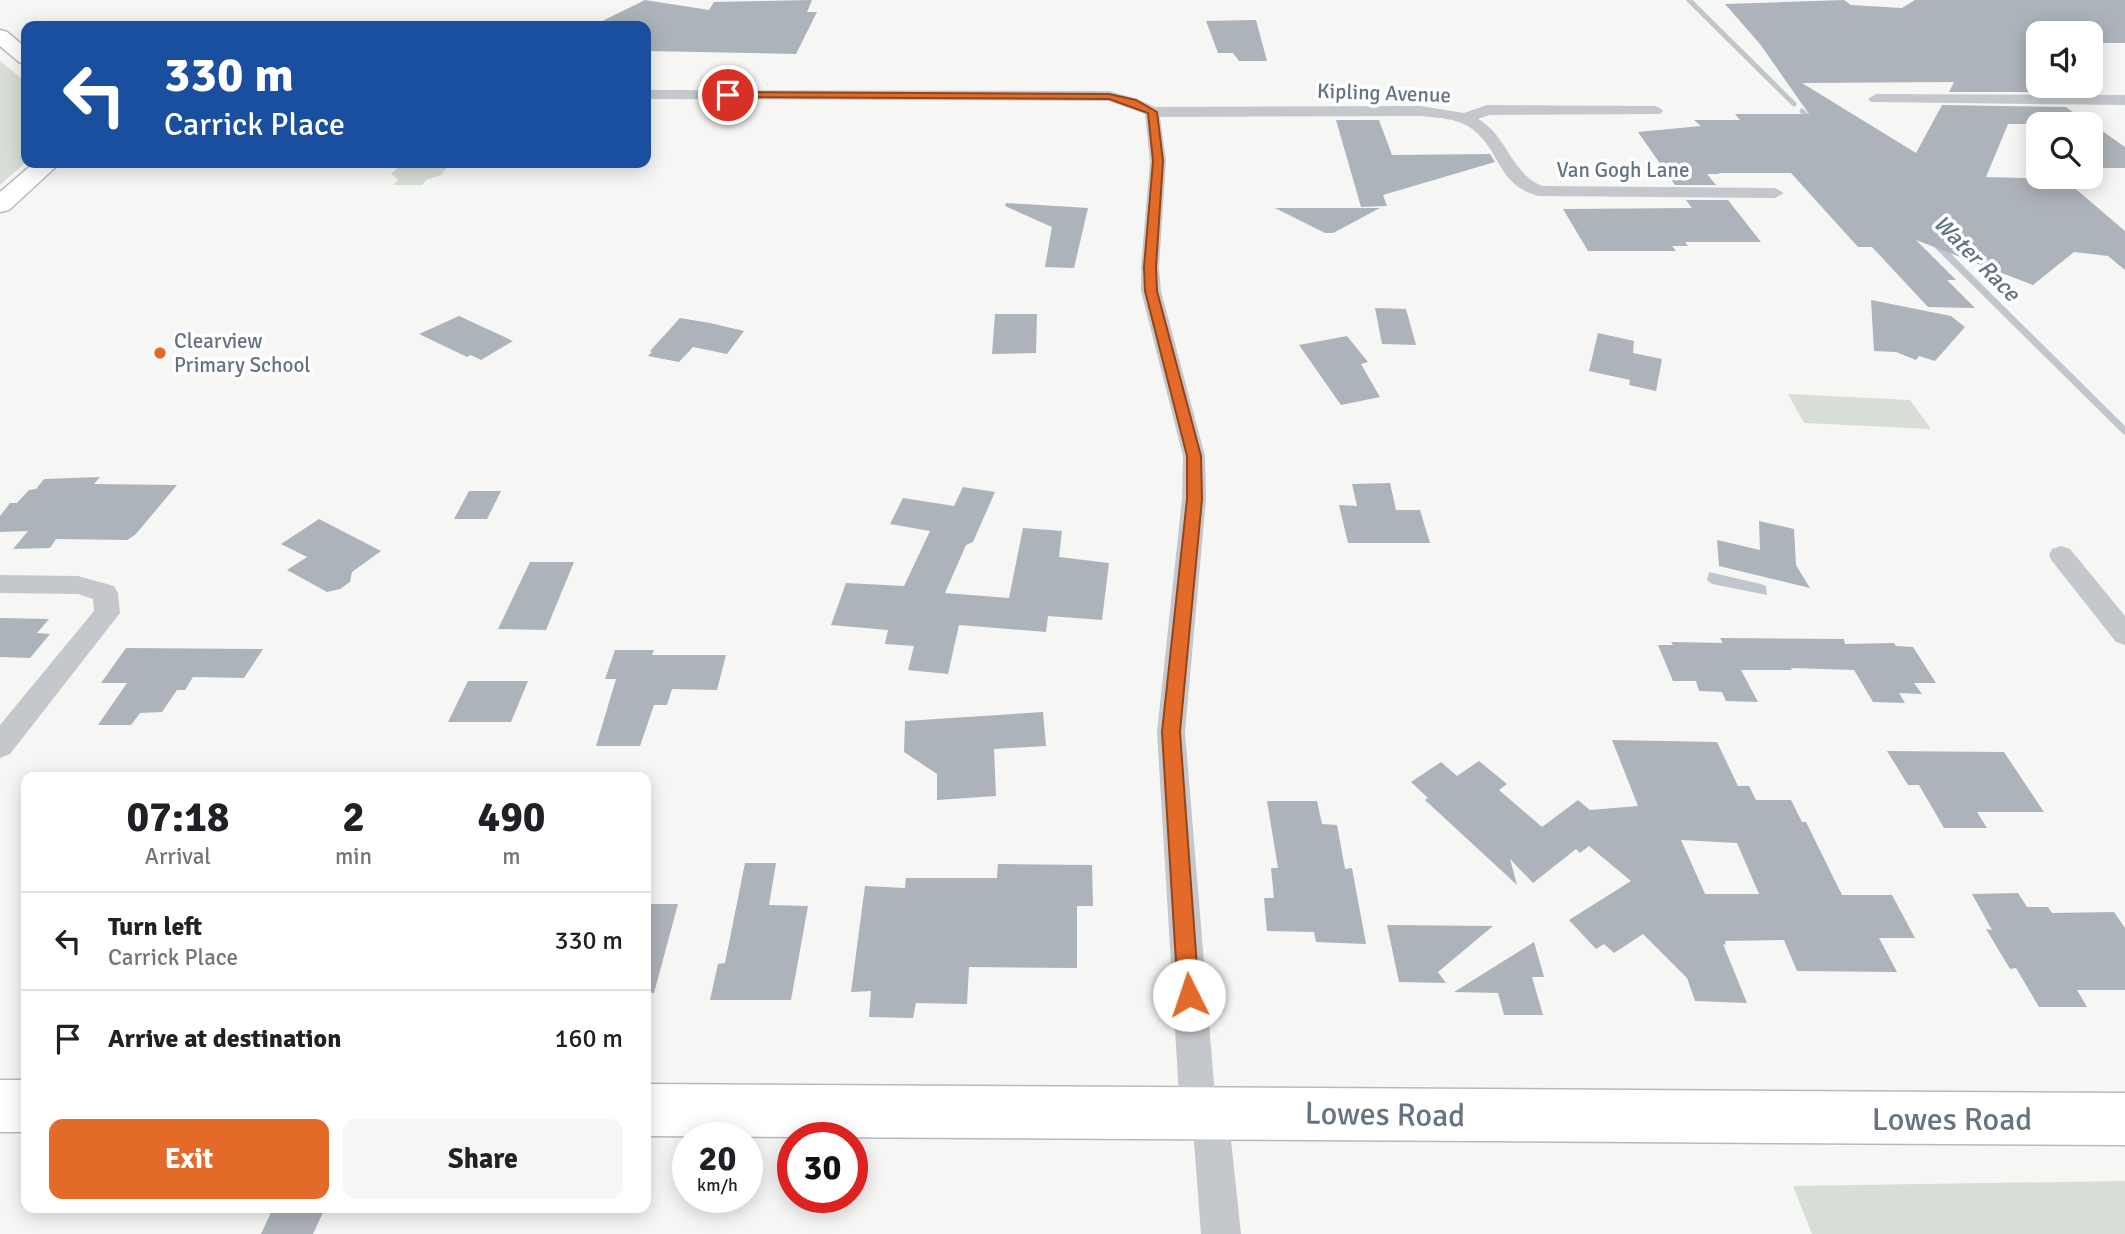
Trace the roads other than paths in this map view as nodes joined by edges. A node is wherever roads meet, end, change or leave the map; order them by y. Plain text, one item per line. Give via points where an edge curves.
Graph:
1 (0, 36) edge
2 (21, 54) edge
3 (651, 94) edge
4 (1876, 99) dead end
5 (2125, 100) edge
6 (1655, 111) dead end
7 (1152, 112) junction
8 (1465, 118) junction
9 (42, 168) edge
10 (1775, 193) dead end
11 (0, 205) edge
12 (2061, 555) dead end
13 (0, 584) edge
14 (2125, 635) edge
15 (0, 746) edge
16 (0, 1106) edge
17 (21, 1106) edge
18 (651, 1110) edge
19 (1204, 1112) junction
20 (2125, 1119) edge
21 (1221, 1234) edge

1 - 2 main road
3 - 7 street via 1109,96
4 - 5 street
6 - 8 street, Kipling Avenue via 1488,110
7 - 8 street, Kipling Avenue via 1420,111
7 - 19 street via 1158,161 1151,291 1194,456 1194,499 1171,732
8 - 10 street, Van Gogh Lane via 1485,128 1520,184 1539,191
9 - 11 main road
12 - 14 street
13 - 15 street via 78,585 106,593 107,613
16 - 17 main road
18 - 19 main road, Lowes Road
19 - 20 main road, Lowes Road
19 - 21 street

